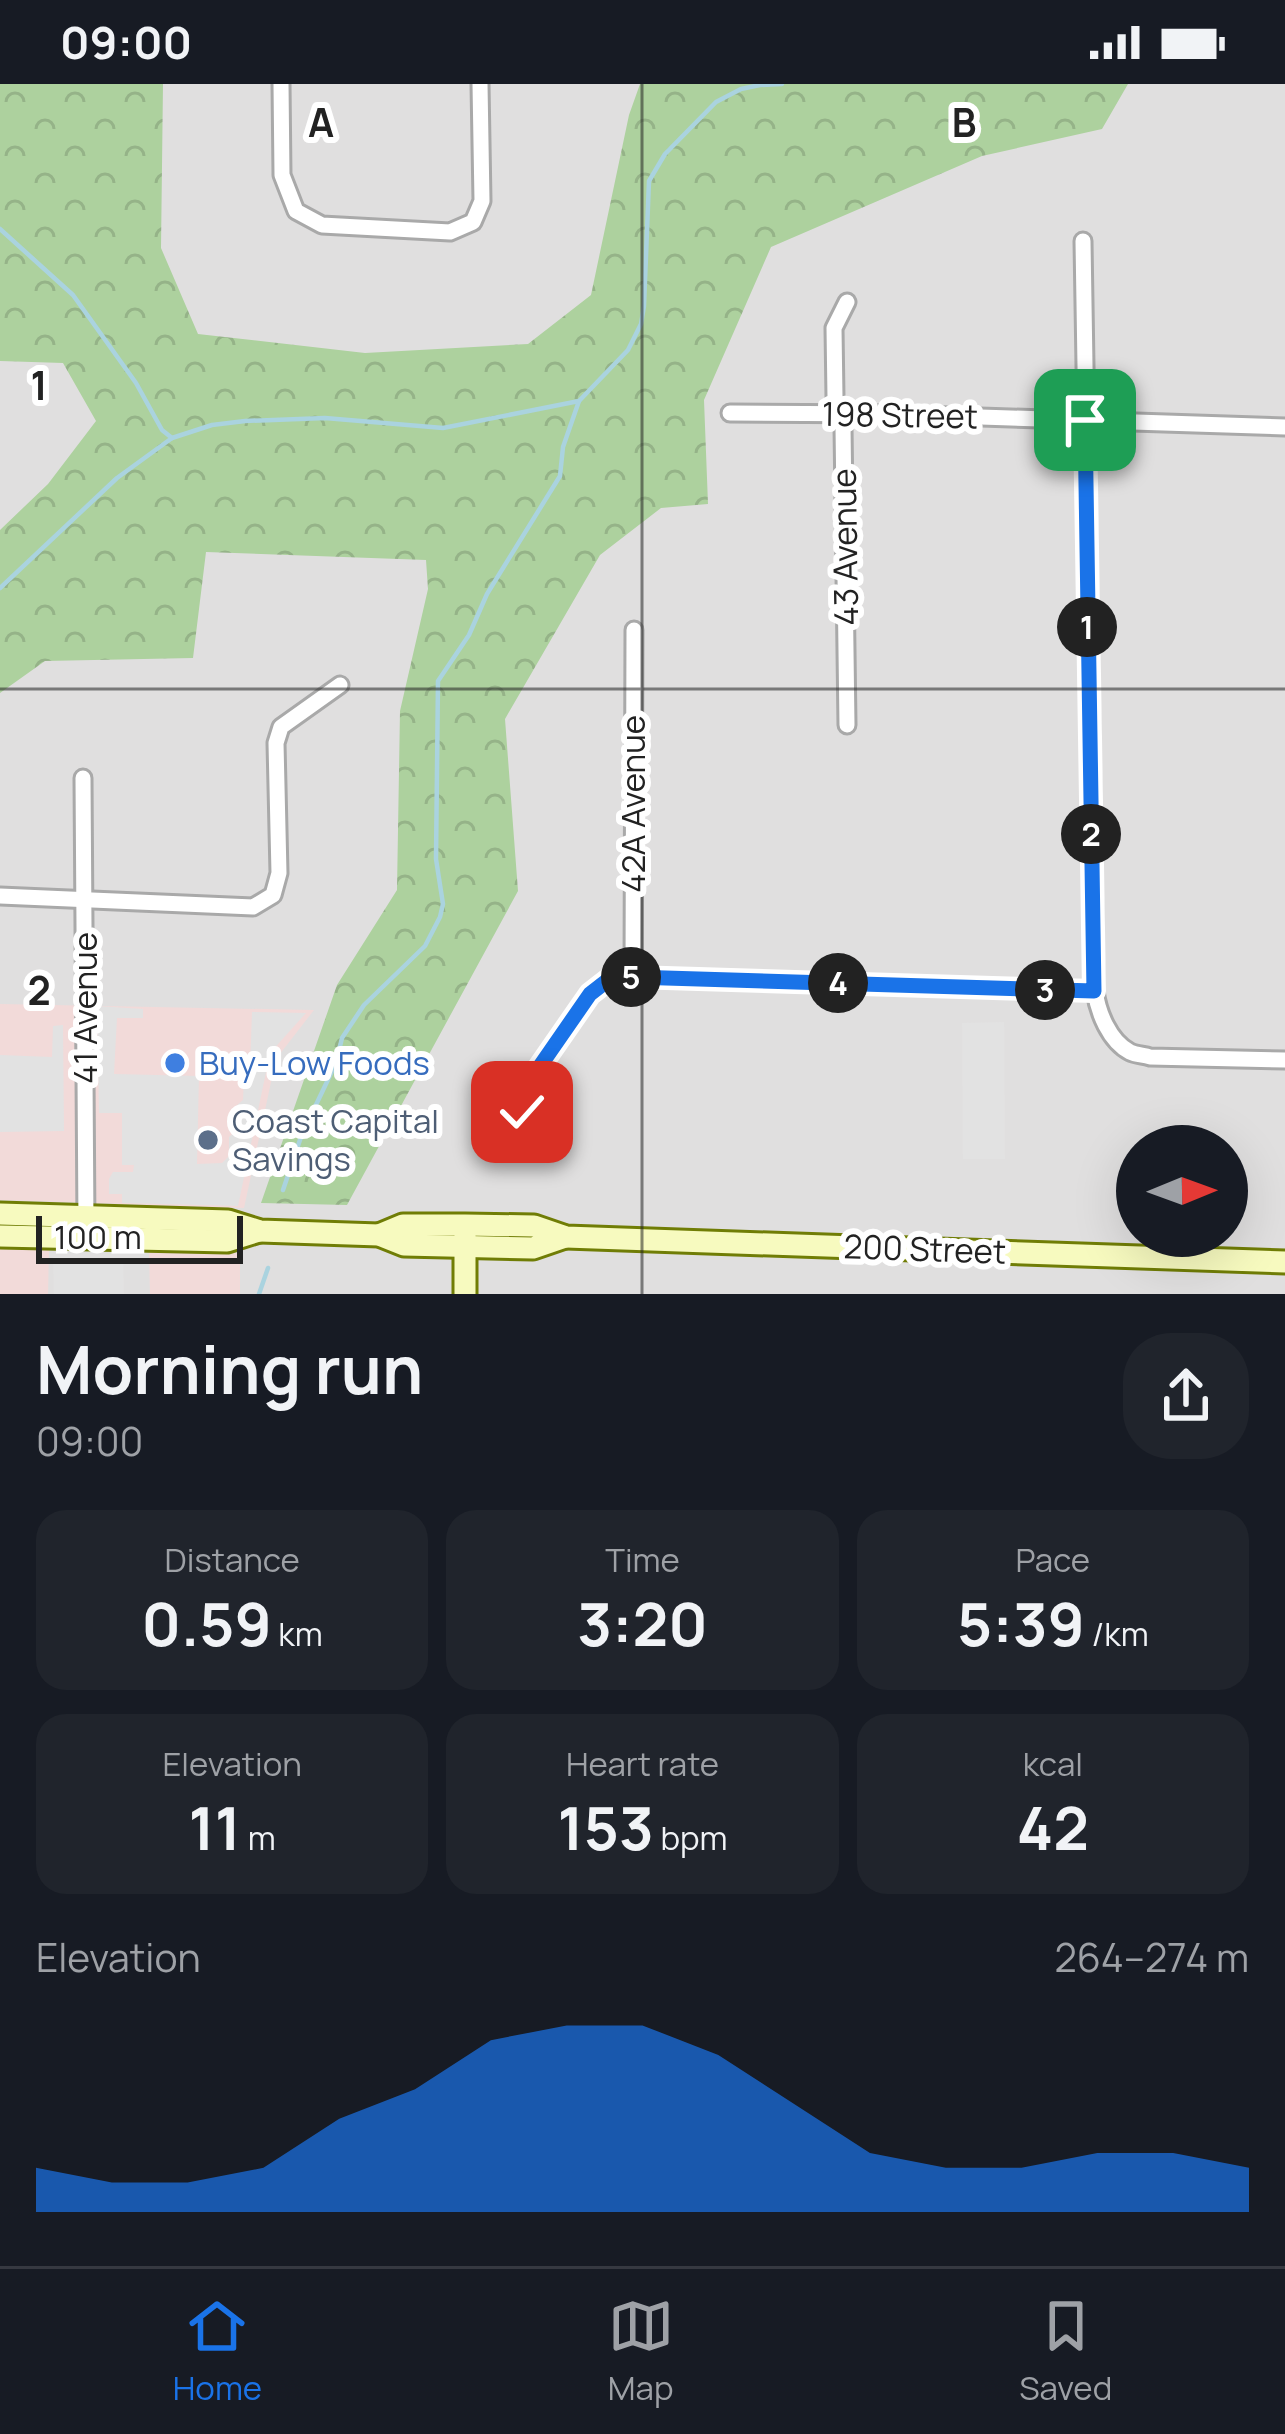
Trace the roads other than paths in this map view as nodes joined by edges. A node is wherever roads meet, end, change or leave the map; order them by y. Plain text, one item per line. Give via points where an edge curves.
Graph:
1 (281, 84) edge
2 (480, 84) edge
3 (1083, 242) dead end
4 (847, 302) dead end
5 (730, 413) dead end
6 (839, 413) junction
7 (1085, 420) junction
8 (1285, 427) edge
9 (634, 630) dead end
10 (340, 685) dead end
11 (847, 725) dead end
12 (82, 778) dead end
13 (0, 896) edge
14 (84, 902) junction
15 (633, 977) junction
16 (1094, 991) junction
17 (1285, 1060) edge
18 (522, 1112) dead end
19 (0, 1214) edge
20 (86, 1227) junction
21 (0, 1236) edge
22 (465, 1236) junction
23 (1285, 1262) edge
24 (465, 1294) edge

1 - 2 street via 282,175 296,211 322,225 450,232 473,222 482,201
3 - 7 street
4 - 6 street, 43 Avenue via 834,328
5 - 6 street, 198 Street
6 - 7 street, 198 Street
6 - 11 street, 43 Avenue
7 - 8 street, 198 Street
7 - 16 street
9 - 15 street, 42A Avenue
10 - 14 street via 281,727 276,742 273,895 253,907
12 - 14 street, 41 Avenue
13 - 14 street
14 - 20 street, 41 Avenue
15 - 16 street
15 - 18 street via 608,980 590,994 529,1082
16 - 17 street via 1098,1010 1130,1052
19 - 20 main road, 200 Street
20 - 21 main road, 200 Street
20 - 22 main road, 200 Street via 227,1241 260,1231 379,1235 404,1245
22 - 23 main road, 200 Street via 533,1248 566,1237
22 - 24 main road

